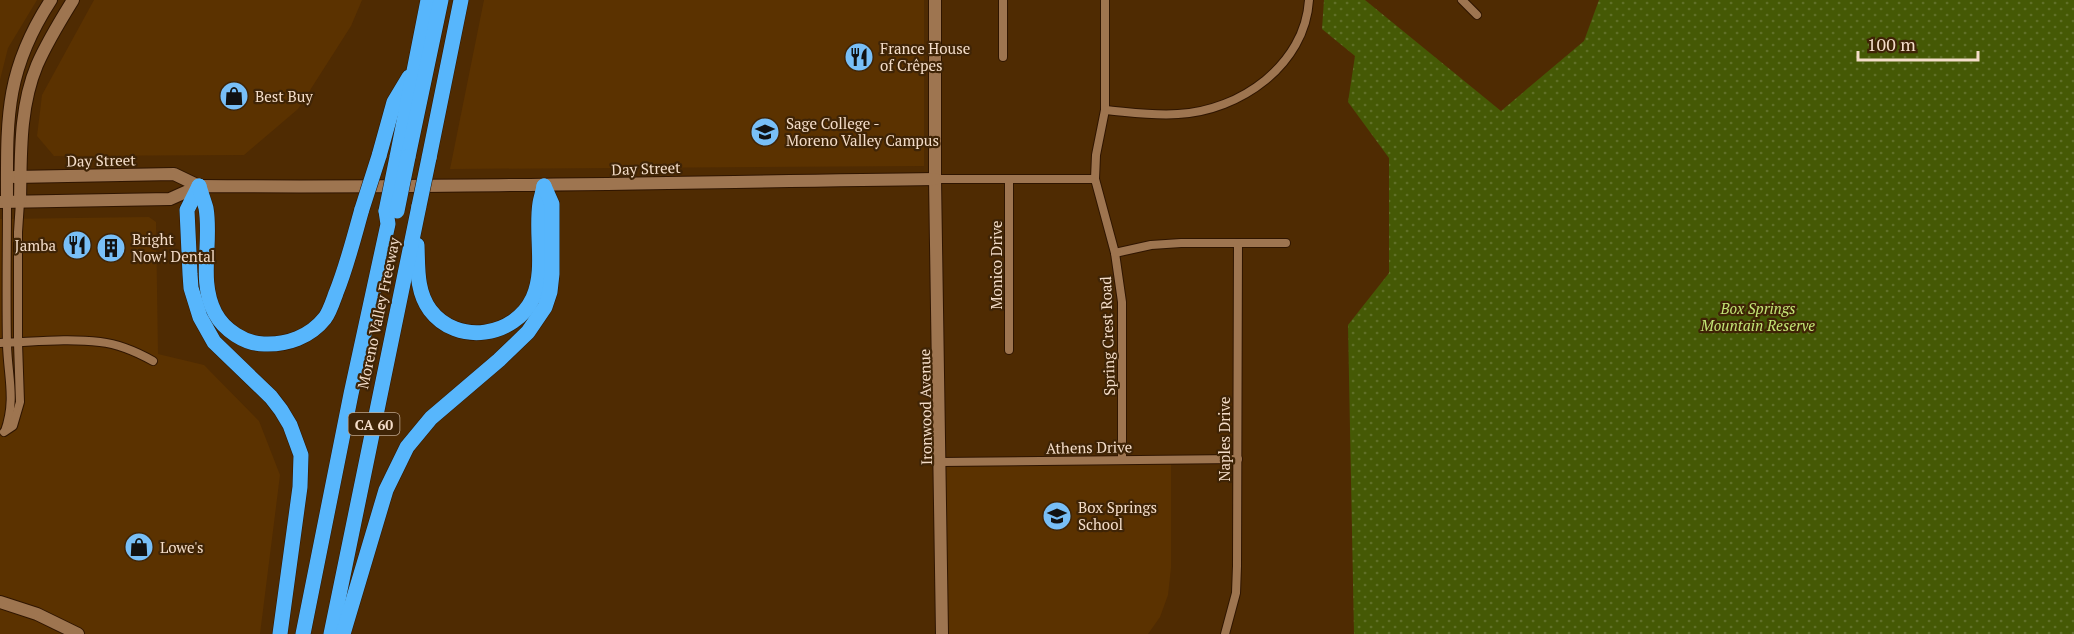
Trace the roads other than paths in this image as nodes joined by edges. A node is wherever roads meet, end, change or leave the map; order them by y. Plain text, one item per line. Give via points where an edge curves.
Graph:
1 (51, 0) edge
2 (73, 0) edge
3 (428, 0) edge
4 (441, 0) edge
5 (461, 0) edge
6 (935, 0) edge
7 (1003, 0) edge
8 (1105, 0) edge
9 (1309, 0) edge
10 (1462, 0) edge
11 (1477, 15) dead end
12 (1003, 57) dead end
13 (414, 67) junction
14 (1105, 110) junction
15 (403, 157) junction
16 (4, 177) edge
17 (21, 177) junction
18 (935, 179) junction
19 (1095, 179) junction
20 (1010, 180) junction
21 (199, 186) junction
22 (544, 186) junction
23 (4, 202) edge
24 (20, 202) junction
25 (418, 210) junction
26 (1239, 243) junction
27 (1286, 243) dead end
28 (1115, 254) junction
29 (3, 343) edge
30 (18, 343) junction
31 (1009, 350) dead end
32 (153, 361) dead end
33 (1238, 459) junction
34 (1122, 460) junction
35 (941, 462) junction
36 (0, 602) edge
37 (78, 634) edge
38 (280, 634) edge
39 (303, 634) edge
40 (331, 634) edge
41 (343, 634) edge
42 (942, 634) edge
43 (1225, 634) edge

1 - 16 main road via 17,67 7,121
2 - 17 main road via 46,46 31,84 22,133
3 - 13 highway, Moreno Valley Freeway / CA 60
4 - 15 highway
5 - 25 highway, Moreno Valley Freeway / CA 60, bridge
6 - 18 main road, Ironwood Avenue
7 - 12 street
8 - 14 street, Spring Crest Road
9 - 14 street via 1300,38 1289,57 1272,75 1224,105 1177,115
10 - 11 street
13 - 15 highway, Moreno Valley Freeway / CA 60
13 - 21 highway, bridge via 394,102 342,277 325,318 298,339 258,344 237,335 214,312 207,282 206,209
14 - 19 street, Spring Crest Road
15 - 39 highway, Moreno Valley Freeway / CA 60, bridge
16 - 17 main road, Day Street
16 - 23 main road
17 - 21 main road, Day Street via 174,174
17 - 24 main road
18 - 20 street, Day Street
18 - 22 main road, Day Street
18 - 35 main road, Ironwood Avenue
19 - 20 street, Day Street
19 - 28 street, Spring Crest Road
20 - 31 street, Monico Drive
21 - 22 main road, Day Street
21 - 24 main road, Day Street via 170,200
21 - 38 highway via 187,210 195,304 214,342 281,410 301,455
22 - 25 highway via 537,288 515,322 488,333 448,326 426,303 418,274
22 - 41 highway via 552,204 552,274 545,307 528,332 431,418 407,447 383,500
23 - 24 main road, Day Street
23 - 29 street
24 - 30 street
25 - 40 highway, Moreno Valley Freeway / CA 60
26 - 27 street
26 - 28 street via 1161,245
26 - 33 street, Naples Drive
28 - 34 street, Spring Crest Road via 1122,302
29 - 30 street
29 - 30 street via 12,399 4,432 13,426 20,402
30 - 32 street via 100,342 134,351
33 - 34 street, Athens Drive
33 - 43 street, Naples Drive via 1236,593
34 - 35 street, Athens Drive
35 - 42 main road, Ironwood Avenue
36 - 37 main road

